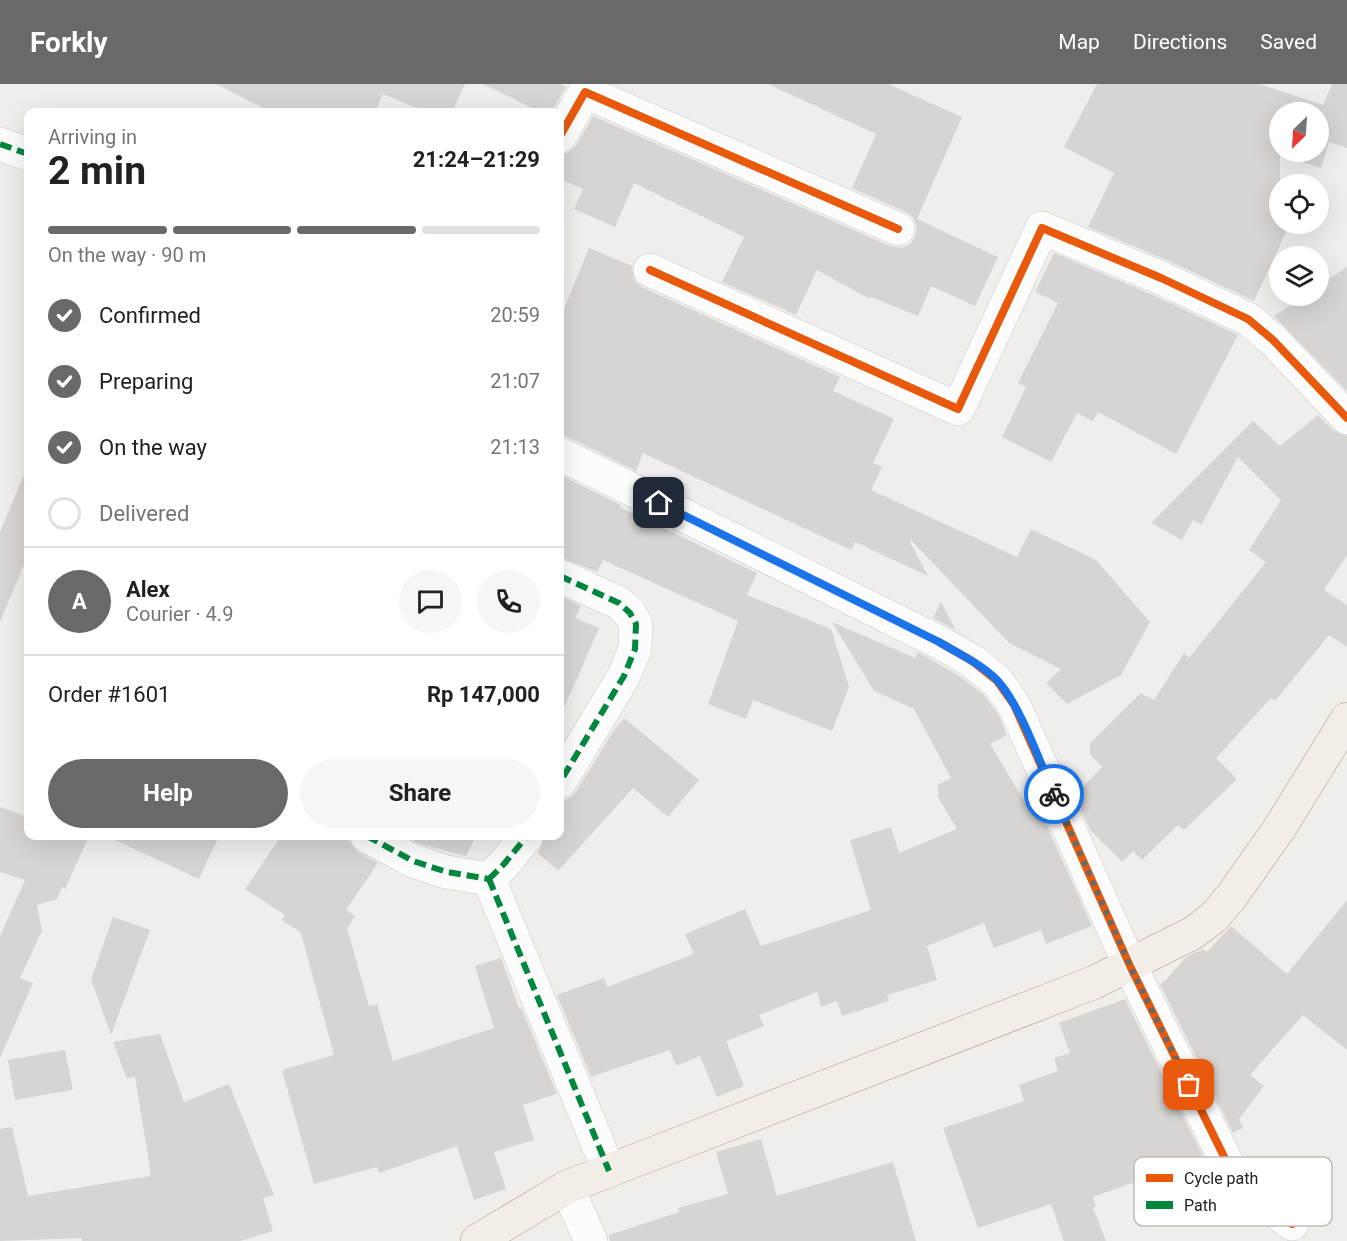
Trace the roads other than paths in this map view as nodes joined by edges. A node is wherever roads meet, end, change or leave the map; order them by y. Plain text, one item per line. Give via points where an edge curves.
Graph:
1 (588, 88) edge
2 (564, 129) edge
3 (0, 144) edge
4 (24, 153) edge
5 (898, 229) dead end
6 (650, 270) dead end
7 (1347, 418) edge
8 (564, 456) edge
9 (564, 578) edge
10 (1347, 719) edge
11 (564, 775) edge
12 (374, 840) edge
13 (524, 840) edge
14 (489, 879) junction
15 (1130, 966) junction
16 (1224, 1157) edge
17 (609, 1171) junction
18 (567, 1187) junction
19 (477, 1241) edge
20 (591, 1241) edge

1 - 2 street
1 - 5 street
3 - 4 street
6 - 7 street via 958,410 1041,228 1248,319
8 - 15 street via 939,642 998,681 1014,705
9 - 11 street via 619,603 636,624 635,650 624,676
10 - 15 main road via 1279,829 1214,917 1193,933
12 - 14 street via 413,861
13 - 14 street
14 - 17 street
15 - 16 street
15 - 17 main road
17 - 18 main road
18 - 19 main road
18 - 20 street

